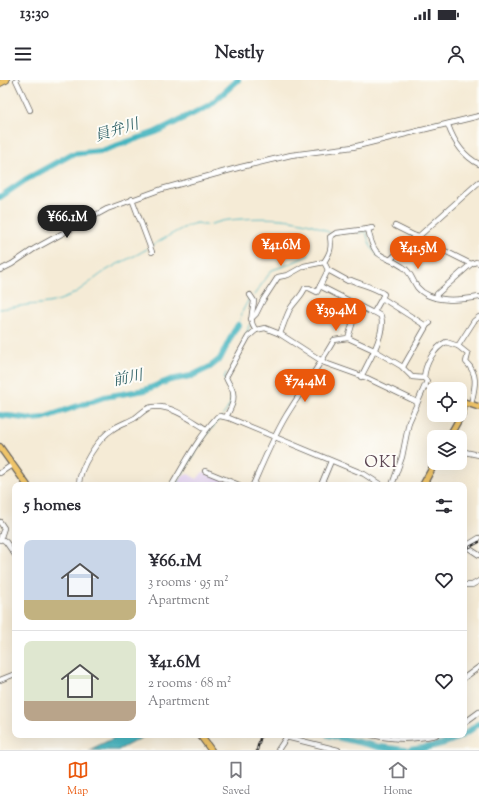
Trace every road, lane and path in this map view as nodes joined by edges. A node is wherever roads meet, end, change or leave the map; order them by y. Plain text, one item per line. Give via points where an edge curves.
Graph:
1 (6, 80) edge
2 (16, 80) edge
3 (0, 83) edge
4 (30, 110) dead end
5 (479, 116) edge
6 (448, 125) junction
7 (479, 164) edge
8 (479, 182) edge
9 (132, 200) junction
10 (395, 226) dead end
11 (416, 237) junction
12 (152, 252) dead end
13 (390, 260) junction
14 (324, 262) junction
15 (478, 262) edge
16 (470, 264) junction
17 (0, 270) edge
18 (328, 270) junction
19 (320, 286) junction
20 (250, 295) dead end
21 (479, 297) edge
22 (382, 298) junction
23 (436, 298) junction
24 (358, 305) junction
25 (374, 312) junction
26 (479, 317) edge
27 (251, 319) junction
28 (256, 330) junction
29 (280, 334) junction
30 (348, 338) junction
31 (458, 346) junction
32 (374, 350) junction
33 (322, 361) junction
34 (403, 367) junction
35 (361, 377) junction
36 (424, 378) junction
37 (426, 387) joint
38 (417, 402) junction
39 (467, 403) edge
40 (471, 404) junction
41 (479, 407) edge
42 (223, 416) junction
43 (206, 429) junction
44 (275, 437) junction
45 (0, 448) edge
46 (467, 452) edge
47 (479, 455) edge
48 (331, 461) junction
49 (12, 465) junction
50 (431, 470) edge
51 (205, 471) dead end
52 (0, 473) edge
53 (25, 482) edge
54 (80, 482) edge
55 (174, 482) edge
56 (232, 482) edge
57 (254, 482) edge
58 (322, 482) edge
59 (376, 482) edge
60 (393, 482) edge
61 (425, 482) edge
62 (0, 522) edge
63 (479, 538) edge
64 (0, 539) edge
65 (467, 544) edge
66 (467, 546) edge
67 (12, 551) edge
68 (479, 555) edge
69 (479, 581) edge
70 (467, 585) edge
71 (479, 667) edge
72 (12, 675) edge
73 (467, 676) edge
74 (0, 680) edge
75 (479, 712) edge
76 (467, 721) edge
77 (202, 738) edge
78 (286, 738) edge
79 (294, 738) edge
80 (388, 738) edge
81 (422, 738) edge
82 (211, 750) edge
83 (278, 750) edge
84 (338, 750) edge

1 - 3 highway
2 - 4 street
5 - 6 street
6 - 7 street via 453,140 462,152
6 - 9 street via 353,147 291,155 187,182
8 - 11 street
9 - 12 street
9 - 17 street via 80,222
10 - 11 street
11 - 13 street
11 - 16 street
13 - 14 street via 373,249 370,229 336,233 330,238 331,253
13 - 23 street via 409,272 423,293
14 - 18 street
14 - 27 street via 304,266 278,277
15 - 16 street
16 - 23 street via 437,294
18 - 19 street
18 - 22 street via 348,281 377,289 384,294
19 - 24 street
19 - 29 street via 317,292 305,288 290,309
20 - 27 street via 254,300
21 - 23 street via 459,300
22 - 25 street
22 - 34 street via 428,325
24 - 25 street
24 - 30 street
25 - 32 street via 381,316 382,326
26 - 31 street
27 - 28 street
28 - 29 street via 265,328
28 - 42 street via 248,337 226,377 233,397 231,407
29 - 33 street
30 - 32 street
30 - 33 street via 334,340
31 - 36 street via 446,342 436,349
31 - 40 street via 468,354 466,362 476,372 476,385
32 - 34 street
32 - 35 street
33 - 35 street
33 - 44 street
34 - 36 street via 412,377
35 - 38 street
36 - 37 street via 427,382
37 - 38 street
38 - 60 street
39 - 40 main road
40 - 41 main road
42 - 43 street
42 - 44 street
43 - 54 street via 166,408 147,408 106,433 88,459
43 - 55 street
44 - 48 street
44 - 57 street
45 - 49 main road
46 - 47 street
48 - 58 street
48 - 59 street via 364,474
49 - 52 street
49 - 53 main road
50 - 61 main road
51 - 56 street
62 - 64 street via 4,528
63 - 65 street
64 - 67 street via 6,542
66 - 68 street
69 - 70 street
71 - 73 street
72 - 74 street
75 - 76 street
77 - 82 main road
78 - 83 street
79 - 84 street
80 - 81 street

